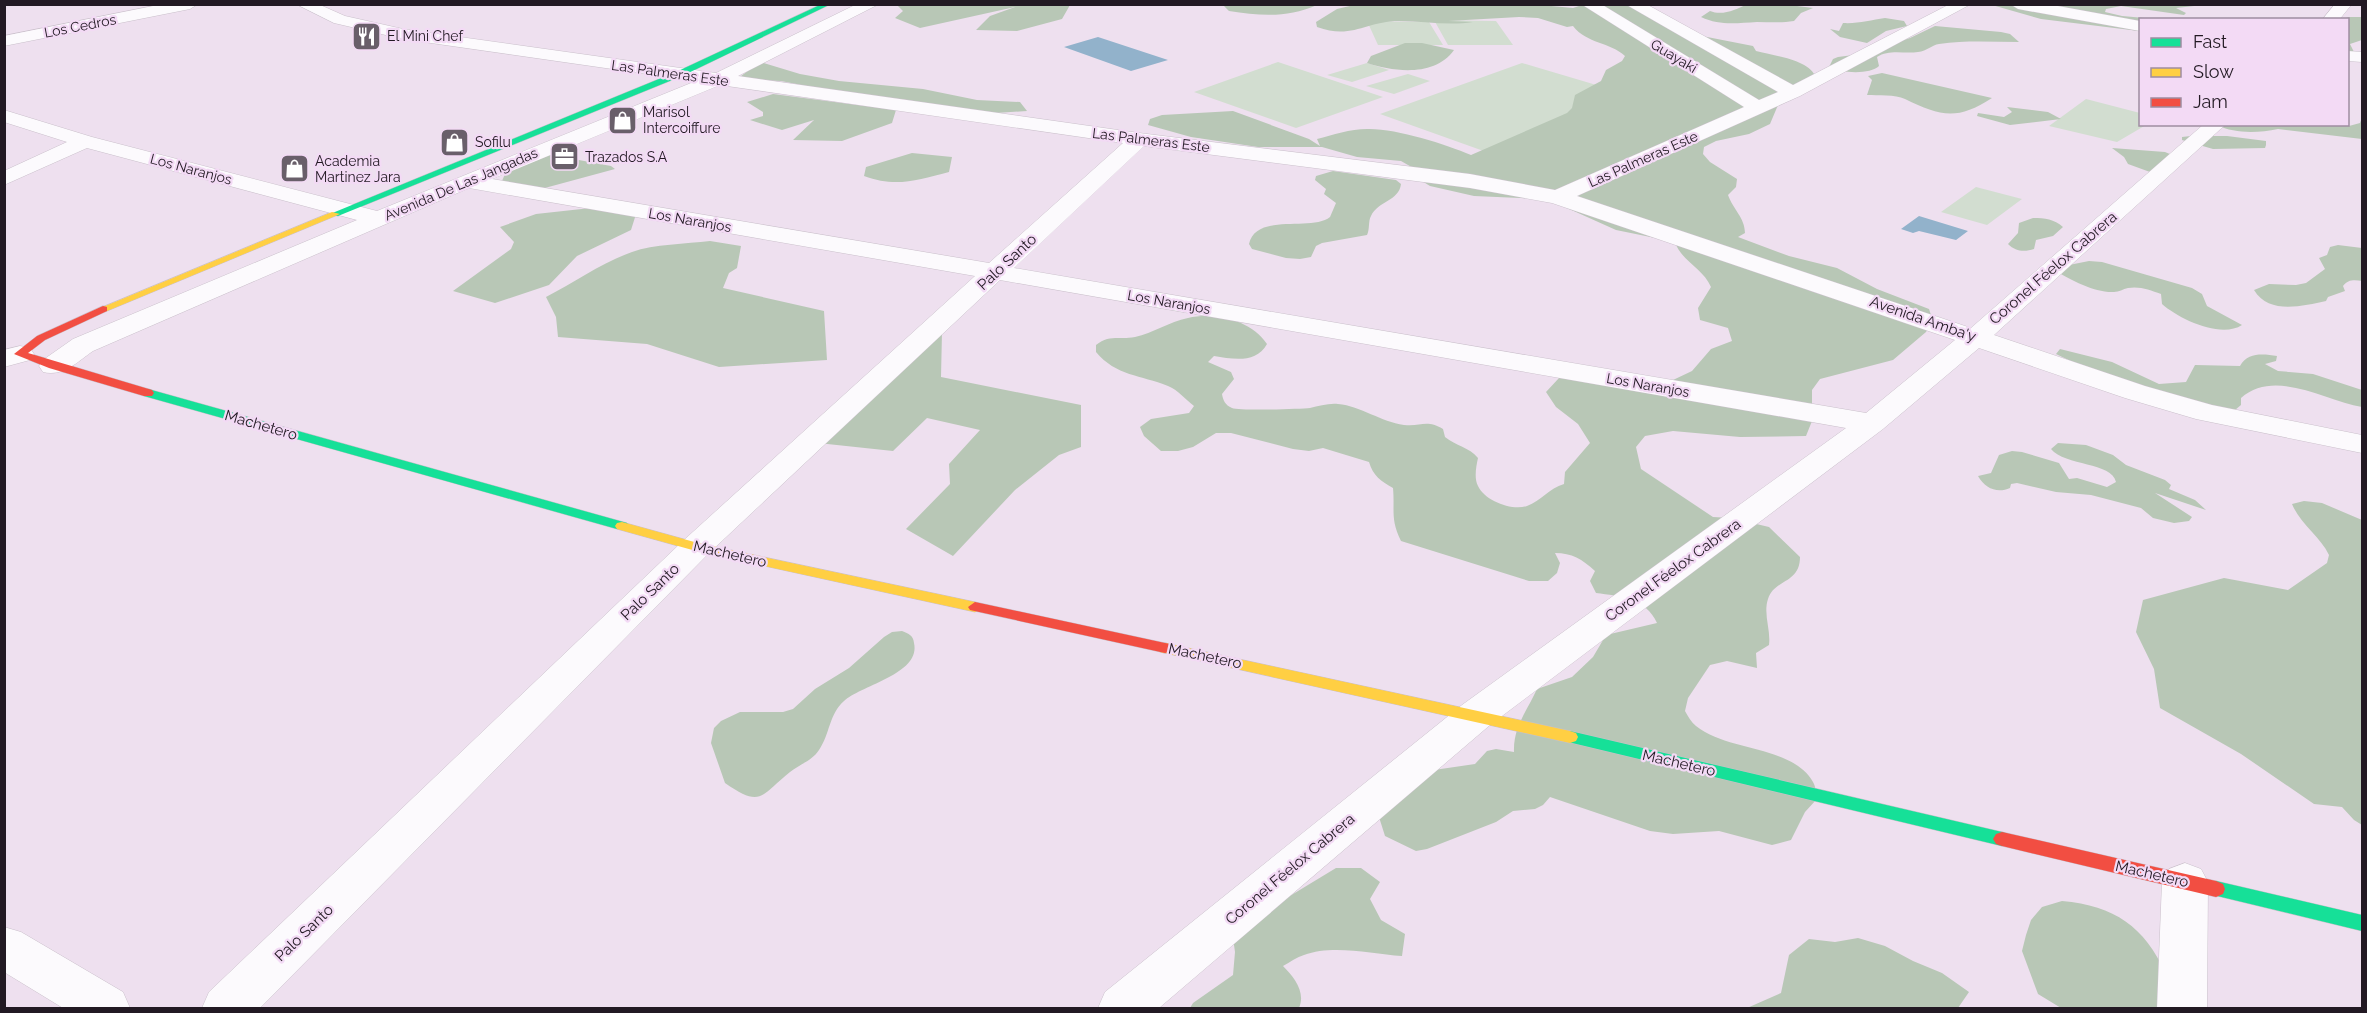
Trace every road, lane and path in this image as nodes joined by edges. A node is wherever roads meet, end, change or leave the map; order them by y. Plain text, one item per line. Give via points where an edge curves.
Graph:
1 (190, 4) edge
2 (304, 4) edge
3 (828, 4) edge
4 (872, 4) edge
5 (1589, 4) edge
6 (1633, 4) edge
7 (1963, 4) edge
8 (2018, 4) edge
9 (2344, 4) edge
10 (2332, 18) edge
11 (2139, 26) edge
12 (4, 40) edge
13 (679, 74) junction
14 (716, 80) junction
15 (1793, 92) junction
16 (1759, 108) junction
17 (4, 116) edge
18 (2214, 126) edge
19 (1139, 139) junction
20 (85, 141) junction
21 (4, 179) edge
22 (467, 181) junction
23 (1568, 192) junction
24 (344, 209) junction
25 (378, 219) junction
26 (996, 272) junction
27 (1983, 331) junction
28 (12, 356) edge
29 (53, 366) junction
30 (1872, 423) junction
31 (2362, 425) edge
32 (2362, 444) edge
33 (696, 547) junction
34 (1476, 715) junction
35 (2185, 882) junction
36 (2362, 923) edge
37 (4, 947) edge
38 (105, 1008) edge
39 (226, 1008) edge
40 (1123, 1008) edge
41 (2182, 1008) edge

1 - 12 street, Los Cedros
2 - 13 street, Las Palmeras Este via 340,20 403,34
3 - 13 street, Avenida De Las Jangadas
4 - 14 street, Avenida De Las Jangadas
5 - 16 street, Guayaki
6 - 15 street, Guayaki
7 - 15 street, Las Palmeras Este
8 - 11 street
9 - 10 street
13 - 14 street, Las Palmeras Este
13 - 24 street, Avenida De Las Jangadas
14 - 19 street, Las Palmeras Este
14 - 22 street, Avenida De Las Jangadas
15 - 16 street, Las Palmeras Este
16 - 23 street, Las Palmeras Este
17 - 20 street, Los Naranjos
18 - 27 street, Coronel Féelox Cabrera
19 - 23 street, Las Palmeras Este
19 - 26 street, Palo Santo
20 - 21 street
20 - 24 street, Los Naranjos
22 - 25 street, Avenida De Las Jangadas
22 - 26 street, Los Naranjos
23 - 27 street, Avenida Amba'y
24 - 25 street, Los Naranjos
24 - 28 street, Avenida De Las Jangadas via 68,324
25 - 29 street, Avenida De Las Jangadas via 83,345
26 - 30 street, Los Naranjos
26 - 33 street, Palo Santo
27 - 30 street, Coronel Féelox Cabrera
27 - 31 street, Avenida Amba'y via 2227,397
27 - 32 street, Avenida Amba'y via 2135,392 2207,413
28 - 29 street, Machetero
29 - 33 street, Machetero
30 - 34 street, Coronel Féelox Cabrera
33 - 34 street, Machetero
33 - 39 street, Palo Santo
34 - 35 street, Machetero
34 - 40 street, Coronel Féelox Cabrera
35 - 36 street, Machetero
35 - 41 street
37 - 38 street

